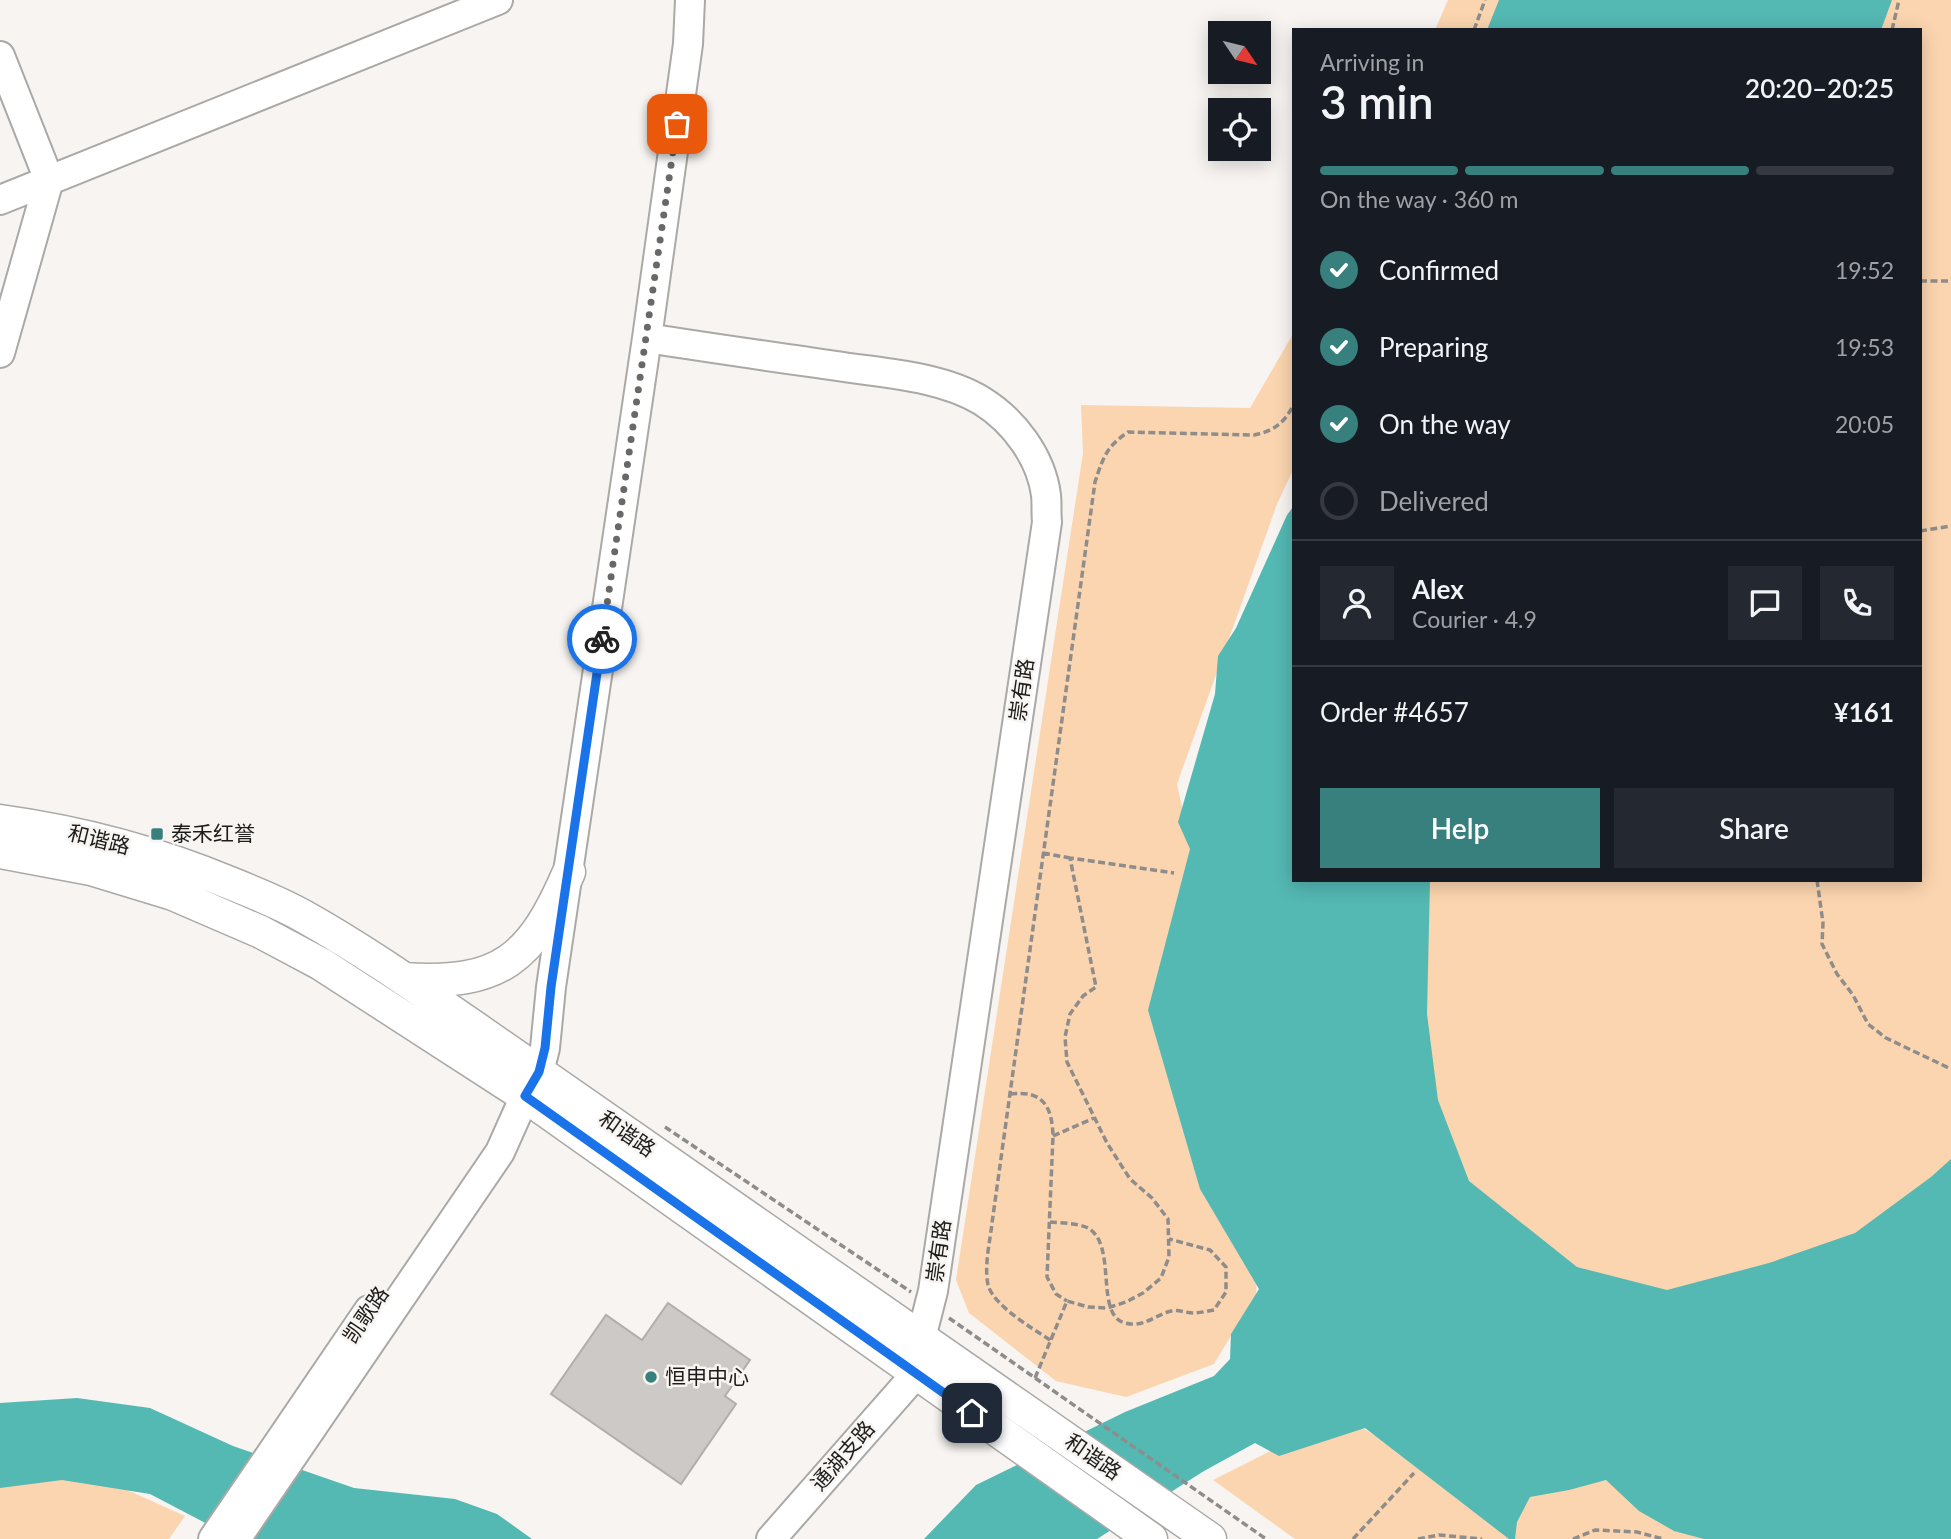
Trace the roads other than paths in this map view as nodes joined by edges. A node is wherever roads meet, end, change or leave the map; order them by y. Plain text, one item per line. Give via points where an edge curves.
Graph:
1 (498, 0) edge
2 (690, 0) edge
3 (0, 56) edge
4 (49, 180) junction
5 (0, 200) edge
6 (647, 338) junction
7 (0, 353) edge
8 (0, 821) edge
9 (0, 852) edge
10 (569, 872) junction
11 (404, 979) junction
12 (532, 1084) junction
13 (921, 1338) junction
14 (922, 1377) junction
15 (281, 1456) junction
16 (1140, 1532) edge
17 (213, 1539) edge
18 (236, 1539) edge
19 (771, 1539) edge
20 (1210, 1539) edge

1 - 4 street
2 - 6 street via 688,44
3 - 4 street
4 - 5 street
4 - 7 street
6 - 10 street
6 - 13 street, 崇有路 via 900,376 956,389 981,400 1002,417 1032,452 1040,472 1047,522 930,1305
8 - 11 main road, 和谐路 via 99,839 184,864 302,916
9 - 12 main road, 和谐路 via 91,869 217,911 321,964
10 - 11 main road via 536,936 499,967 450,980
10 - 12 street via 545,1048
11 - 12 main road, 和谐路
12 - 13 main road, 和谐路
12 - 14 main road, 和谐路
12 - 15 street, 凯歌路 via 484,1141
13 - 20 main road, 和谐路
14 - 16 main road, 和谐路
14 - 19 street, 通湖支路
15 - 17 street, 凯歌路
15 - 18 street, 凯歌路

